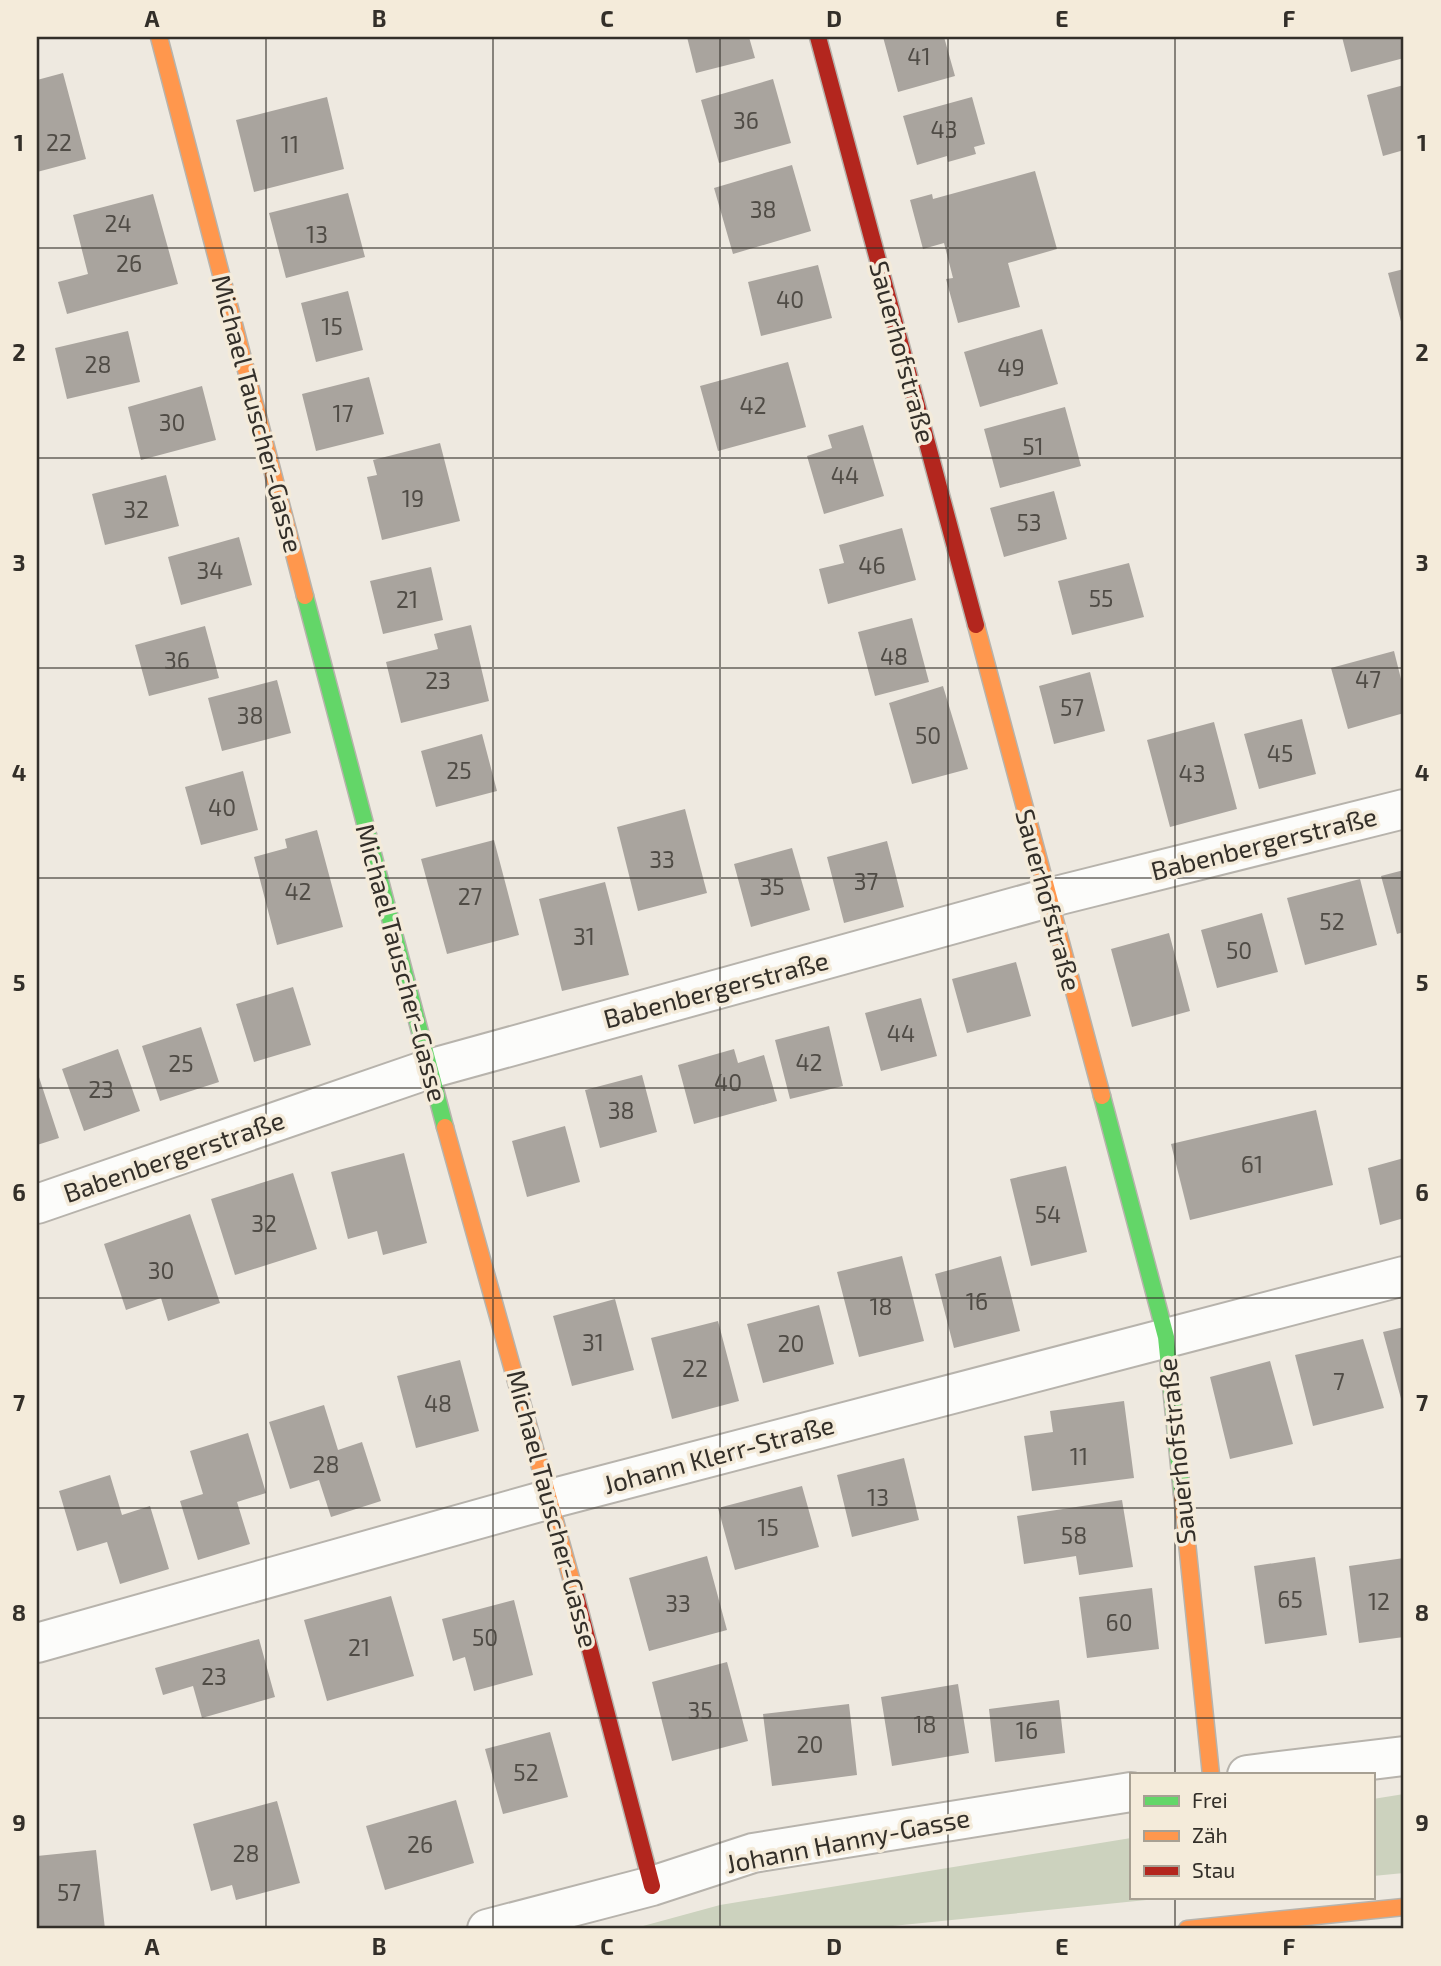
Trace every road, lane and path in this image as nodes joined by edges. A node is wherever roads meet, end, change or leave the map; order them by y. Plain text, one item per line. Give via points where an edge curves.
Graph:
1 (159, 37) edge
2 (818, 37) edge
3 (1404, 809) edge
4 (1048, 898) junction
5 (429, 1069) junction
6 (37, 1204) edge
7 (1404, 1276) edge
8 (1166, 1337) junction
9 (551, 1499) junction
10 (37, 1643) edge
11 (1404, 1756) edge
12 (1211, 1773) edge
13 (1264, 1773) edge
14 (1130, 1793) edge
15 (652, 1886) junction
16 (1404, 1907) edge
17 (487, 1929) edge
18 (1187, 1929) edge

1 - 5 street, Michael Tauscher-Gasse
2 - 4 street, Sauerhofstraße
3 - 4 street, Babenbergerstraße
4 - 5 street, Babenbergerstraße
4 - 8 street, Sauerhofstraße
5 - 6 street, Babenbergerstraße
5 - 9 street, Michael Tauscher-Gasse
7 - 8 street, Johann Klerr-Straße
8 - 9 street, Johann Klerr-Straße
8 - 12 street, Sauerhofstraße
9 - 10 street, Johann Klerr-Straße
9 - 15 street, Michael Tauscher-Gasse
11 - 13 street
14 - 15 street, Johann Hanny-Gasse via 753,1853
15 - 17 street, Johann Hanny-Gasse
16 - 18 street

